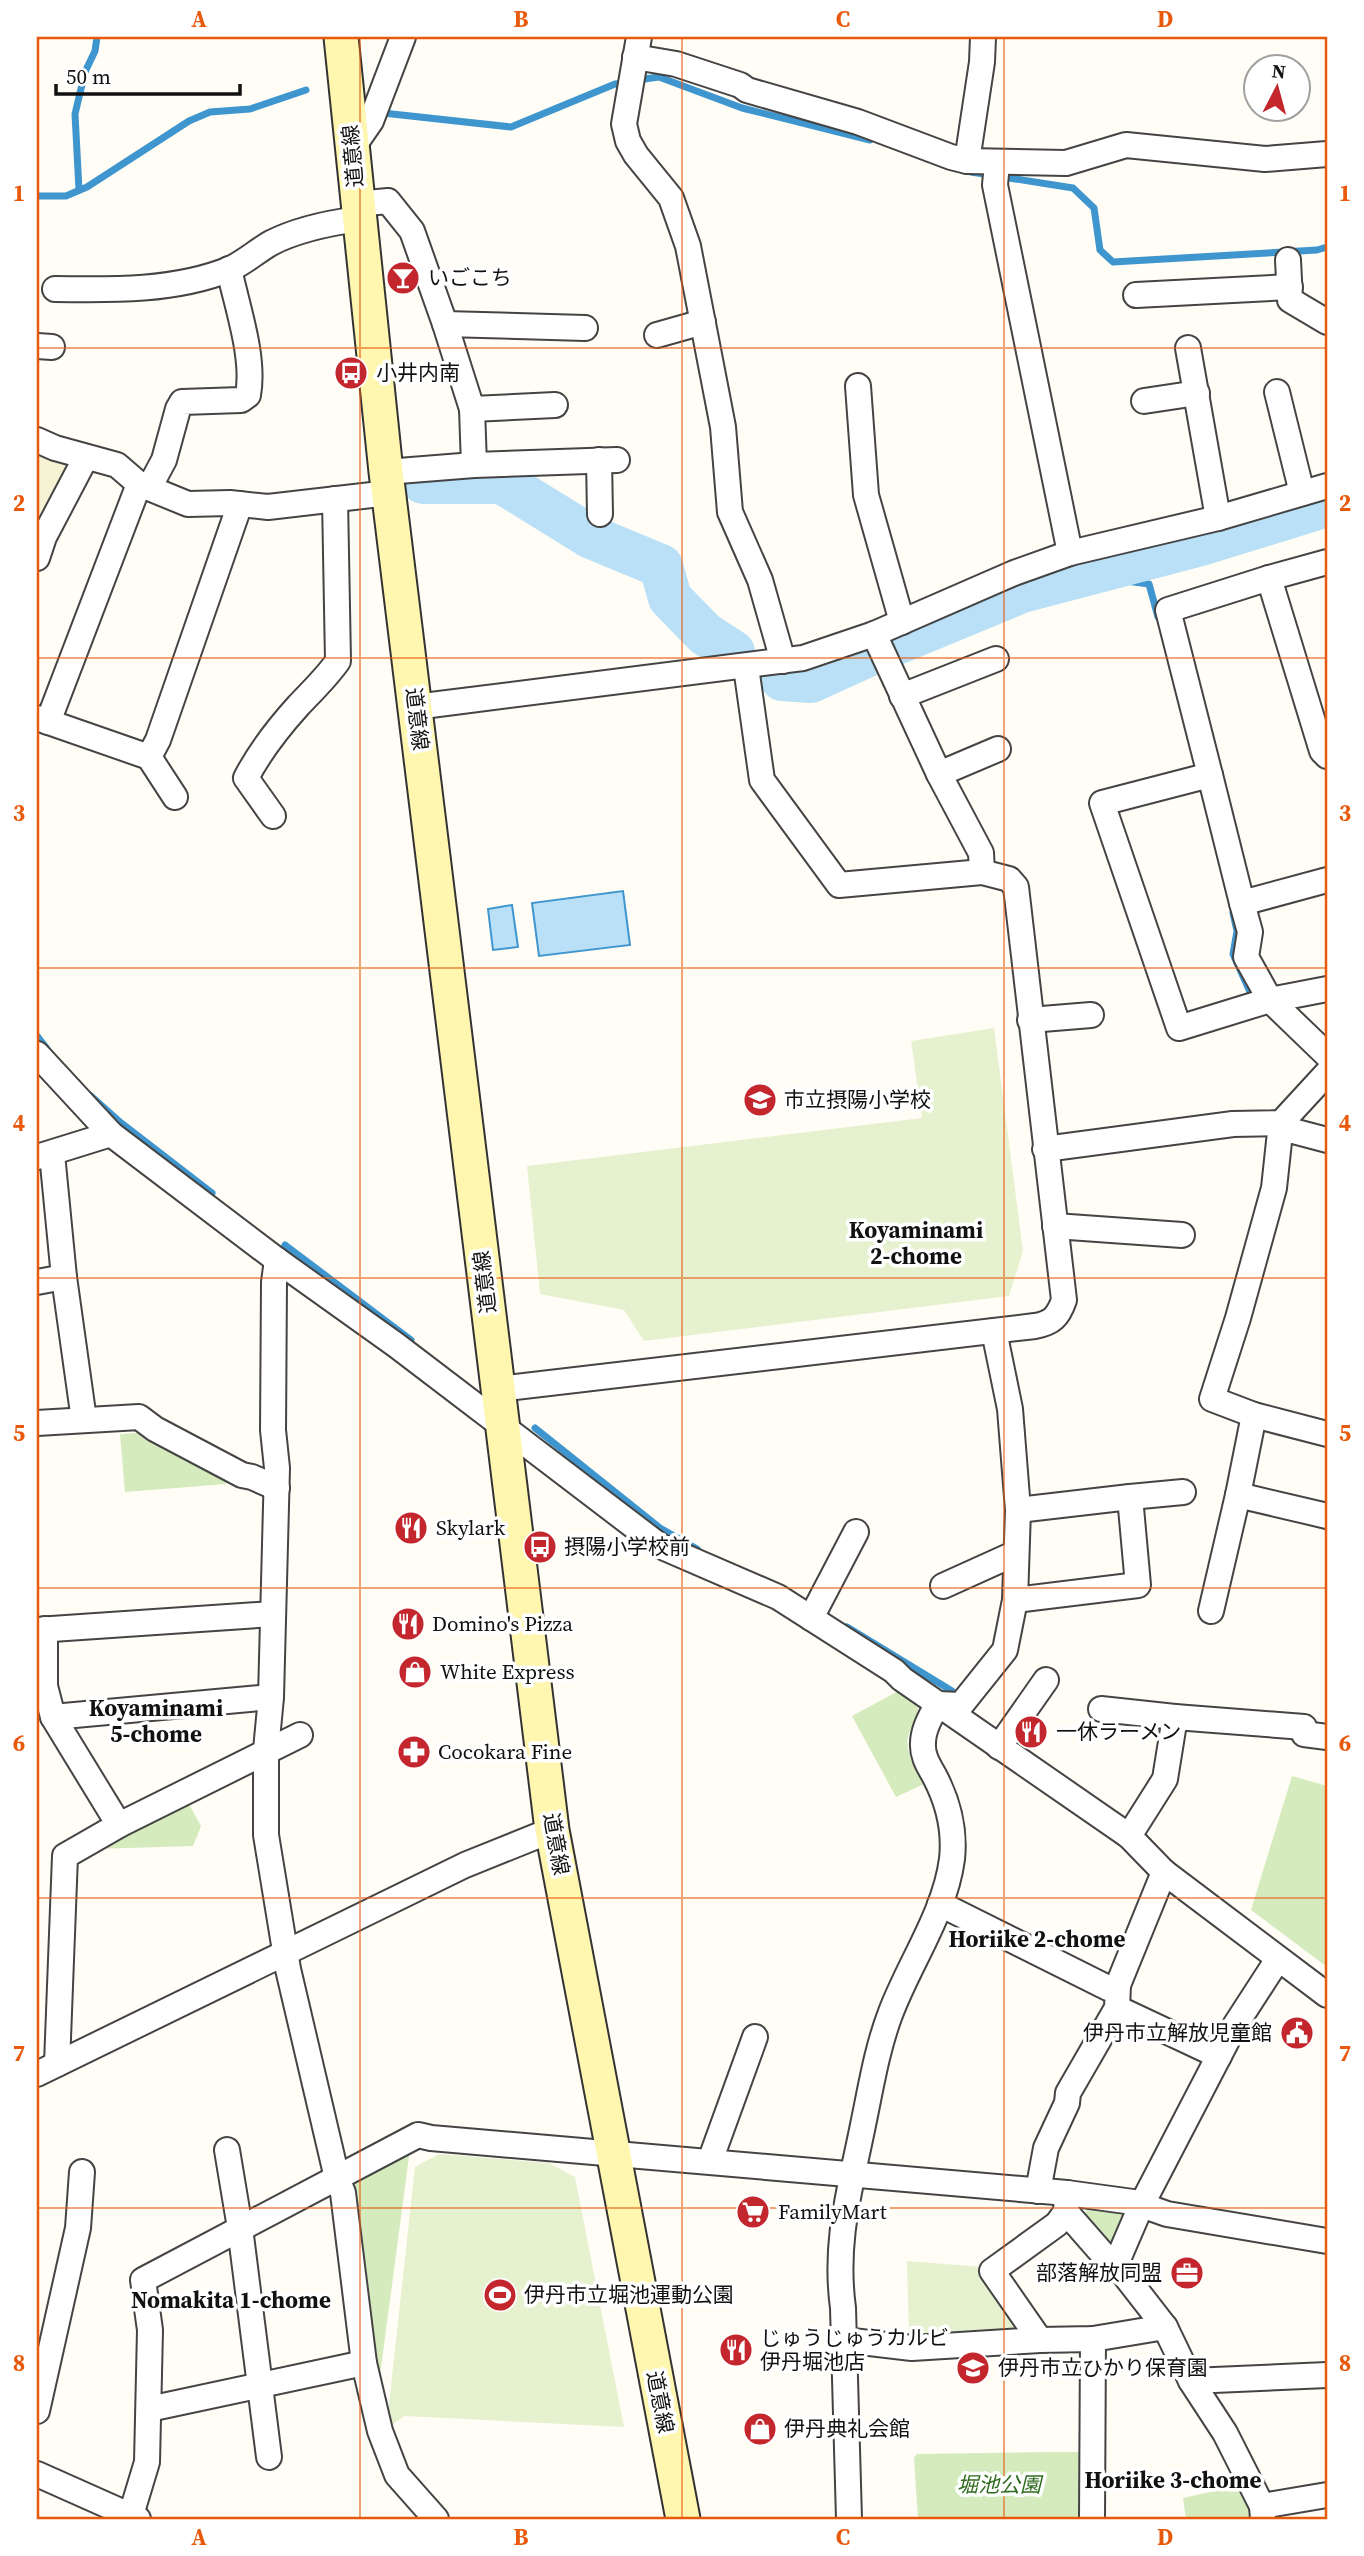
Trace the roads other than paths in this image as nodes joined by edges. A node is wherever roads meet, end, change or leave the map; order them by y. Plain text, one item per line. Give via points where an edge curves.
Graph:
1 (341, 37) edge
2 (403, 37) edge
3 (983, 37) edge
4 (637, 47) edge
5 (353, 146) junction
6 (1327, 153) edge
7 (968, 161) junction
8 (997, 163) junction
9 (358, 211) junction
10 (1288, 260) dead end
11 (229, 269) junction
12 (1290, 287) junction
13 (55, 289) dead end
14 (1136, 295) dead end
15 (572, 321) dead end
16 (703, 322) junction
17 (1327, 322) edge
18 (445, 324) junction
19 (657, 335) dead end
20 (1188, 348) dead end
21 (858, 386) dead end
22 (1277, 392) dead end
23 (1197, 393) junction
24 (1144, 401) dead end
25 (555, 405) dead end
26 (472, 409) junction
27 (37, 440) edge
28 (86, 457) junction
29 (474, 465) junction
30 (388, 482) junction
31 (144, 486) junction
32 (1327, 486) edge
33 (1302, 493) junction
34 (335, 499) junction
35 (240, 505) junction
36 (600, 514) dead end
37 (1218, 518) junction
38 (1070, 553) junction
39 (37, 558) edge
40 (1327, 562) edge
41 (1269, 578) junction
42 (902, 622) junction
43 (874, 635) junction
44 (996, 659) dead end
45 (783, 661) junction
46 (746, 667) junction
47 (902, 696) junction
48 (415, 707) junction
49 (43, 720) edge
50 (998, 749) dead end
51 (1327, 756) edge
52 (149, 757) junction
53 (939, 774) junction
54 (1210, 775) junction
55 (175, 797) dead end
56 (273, 816) dead end
57 (982, 872) junction
58 (1327, 880) edge
59 (1242, 903) junction
60 (1327, 989) edge
61 (1270, 1000) junction
62 (1091, 1015) dead end
63 (1031, 1020) junction
64 (37, 1054) edge
65 (1327, 1055) edge
66 (1327, 1073) edge
67 (1281, 1122) junction
68 (111, 1134) junction
69 (1327, 1140) edge
70 (1045, 1149) junction
71 (45, 1156) edge
72 (1055, 1226) junction
73 (1182, 1236) dead end
74 (277, 1259) junction
75 (64, 1278) junction
76 (37, 1282) edge
77 (994, 1331) junction
78 (499, 1390) junction
79 (1254, 1415) junction
80 (83, 1420) junction
81 (37, 1423) edge
82 (503, 1426) junction
83 (1327, 1434) edge
84 (277, 1488) junction
85 (1183, 1492) dead end
86 (1238, 1495) junction
87 (1130, 1497) junction
88 (1018, 1510) junction
89 (1327, 1516) edge
90 (856, 1532) dead end
91 (1016, 1553) junction
92 (943, 1586) dead end
93 (1015, 1600) junction
94 (1211, 1611) dead end
95 (273, 1614) junction
96 (811, 1618) junction
97 (41, 1630) edge
98 (1046, 1681) dead end
99 (271, 1697) junction
100 (937, 1704) junction
101 (1115, 1704) dead end
102 (53, 1717) junction
103 (1175, 1717) junction
104 (300, 1735) dead end
105 (1327, 1737) edge
106 (999, 1747) junction
107 (266, 1750) junction
108 (120, 1825) junction
109 (552, 1830) junction
110 (1129, 1836) junction
111 (1164, 1872) junction
112 (940, 1905) junction
113 (286, 1952) junction
114 (1278, 1959) junction
115 (1327, 1995) edge
116 (1117, 1996) junction
117 (755, 2037) dead end
118 (1219, 2056) junction
119 (47, 2069) edge
120 (227, 2150) dead end
121 (613, 2153) junction
122 (710, 2161) junction
123 (82, 2172) dead end
124 (853, 2173) junction
125 (337, 2178) junction
126 (1038, 2191) junction
127 (1067, 2202) junction
128 (1141, 2206) junction
129 (240, 2228) junction
130 (1327, 2241) edge
131 (1116, 2264) junction
132 (1165, 2327) junction
133 (46, 2328) edge
134 (1093, 2339) junction
135 (844, 2340) junction
136 (1040, 2340) junction
137 (364, 2363) junction
138 (1327, 2375) edge
139 (1191, 2381) junction
140 (260, 2386) junction
141 (149, 2409) junction
142 (37, 2411) edge
143 (270, 2457) dead end
144 (37, 2474) edge
145 (1327, 2495) edge
146 (1262, 2513) edge
147 (134, 2517) edge
148 (436, 2519) edge
149 (683, 2519) edge
150 (849, 2519) edge
151 (1092, 2519) edge

1 - 5 street, 道意線
2 - 5 street via 371,121
3 - 7 street
4 - 7 street via 747,90
4 - 16 street via 624,124 628,141 671,198 688,246
5 - 9 street, 道意線
6 - 8 street via 1265,159 1126,145 1066,163
7 - 8 street
8 - 38 street via 995,185
9 - 11 street via 273,242
9 - 18 street via 388,201 412,231
9 - 30 street, 道意線
10 - 12 street
11 - 13 street via 156,286
11 - 31 street via 249,360 248,395 241,400 182,402 164,460
12 - 14 street
12 - 17 street via 1290,300
15 - 18 street
16 - 19 street
16 - 45 street via 723,427 730,512 760,580
18 - 26 street
20 - 23 street
21 - 42 street via 866,495
22 - 33 street
23 - 24 street
23 - 37 street
25 - 26 street
26 - 29 street
27 - 28 street
28 - 31 street via 117,465
28 - 39 street
29 - 30 street
29 - 36 street via 549,453 608,460
30 - 34 street
30 - 48 street, 道意線
31 - 35 street via 188,504
31 - 49 street
32 - 33 street
33 - 37 street
34 - 35 street via 268,507
34 - 56 street via 338,661 296,708 246,778
35 - 52 street
37 - 38 street
38 - 42 street
40 - 41 street
41 - 51 street
41 - 54 street via 1168,610
42 - 43 street
43 - 45 street
43 - 47 street
44 - 47 street
45 - 46 street
46 - 48 street
46 - 57 street via 762,780 839,885
47 - 53 street
48 - 78 street, 道意線
49 - 52 street
50 - 53 street
52 - 55 street
53 - 57 street via 981,853
54 - 59 street
54 - 61 street via 1102,803 1179,1028
57 - 63 street via 1009,878 1016,887
58 - 59 street
59 - 61 street via 1250,932 1246,957
60 - 61 street
61 - 65 street
62 - 63 street
63 - 70 street
64 - 68 street
66 - 67 street
67 - 69 street via 1293,1131
67 - 70 street
67 - 79 street via 1274,1188 1212,1398
68 - 71 street
68 - 74 street
70 - 72 street
71 - 75 street
72 - 73 street
72 - 77 street via 1064,1300 1059,1313 1050,1323
74 - 82 street
74 - 84 street via 273,1430
75 - 76 street
75 - 80 street
77 - 78 street
77 - 88 street via 1010,1409
78 - 82 street, 道意線
79 - 83 street
79 - 86 street
80 - 81 street
80 - 84 street via 138,1417 242,1475
82 - 96 street via 660,1546 778,1597
82 - 109 street, 道意線
84 - 95 street
85 - 87 street
86 - 89 street
86 - 94 street
87 - 88 street
87 - 93 street via 1138,1585
88 - 91 street
90 - 96 street
91 - 92 street
91 - 93 street
93 - 100 street via 1005,1650 961,1705
95 - 97 street
95 - 99 street
96 - 100 street
97 - 102 street via 45,1686
98 - 106 street
99 - 102 street
99 - 107 street
100 - 106 street
100 - 112 street via 923,1743 926,1763 953,1832 952,1858
101 - 103 street
102 - 108 street
103 - 105 street via 1285,1736 1304,1727 1304,1734
103 - 110 street via 1165,1779
104 - 107 street
106 - 110 street
107 - 108 street
107 - 113 street via 266,1835
108 - 119 street via 65,1856
109 - 113 street via 465,1865
109 - 121 street, 道意線
110 - 111 street
111 - 114 street
111 - 116 street
112 - 116 street
112 - 124 street via 879,2046
113 - 119 street
113 - 125 street
114 - 115 street
114 - 118 street
116 - 118 street
116 - 126 street via 1068,2093 1046,2148
117 - 122 street
118 - 128 street
120 - 129 street
121 - 122 street
121 - 125 street via 418,2135
121 - 149 street, 道意線
122 - 124 street
123 - 133 street via 78,2228
124 - 126 street
124 - 135 street via 842,2226 839,2276
125 - 129 street
125 - 137 street via 343,2193
126 - 127 street
127 - 128 street via 1133,2202
127 - 131 street via 1108,2260
127 - 136 street via 1057,2224 992,2271
128 - 130 street
128 - 131 street
129 - 140 street
129 - 141 street via 143,2280 150,2330
131 - 132 street
132 - 134 street
132 - 139 street
133 - 142 street
134 - 136 street
134 - 151 street
135 - 136 street via 912,2348
135 - 150 street
137 - 140 street
137 - 148 street via 380,2431 397,2475
138 - 139 street
139 - 146 street via 1226,2433
140 - 141 street
140 - 143 street
141 - 147 street via 147,2462
144 - 147 street
145 - 146 street

